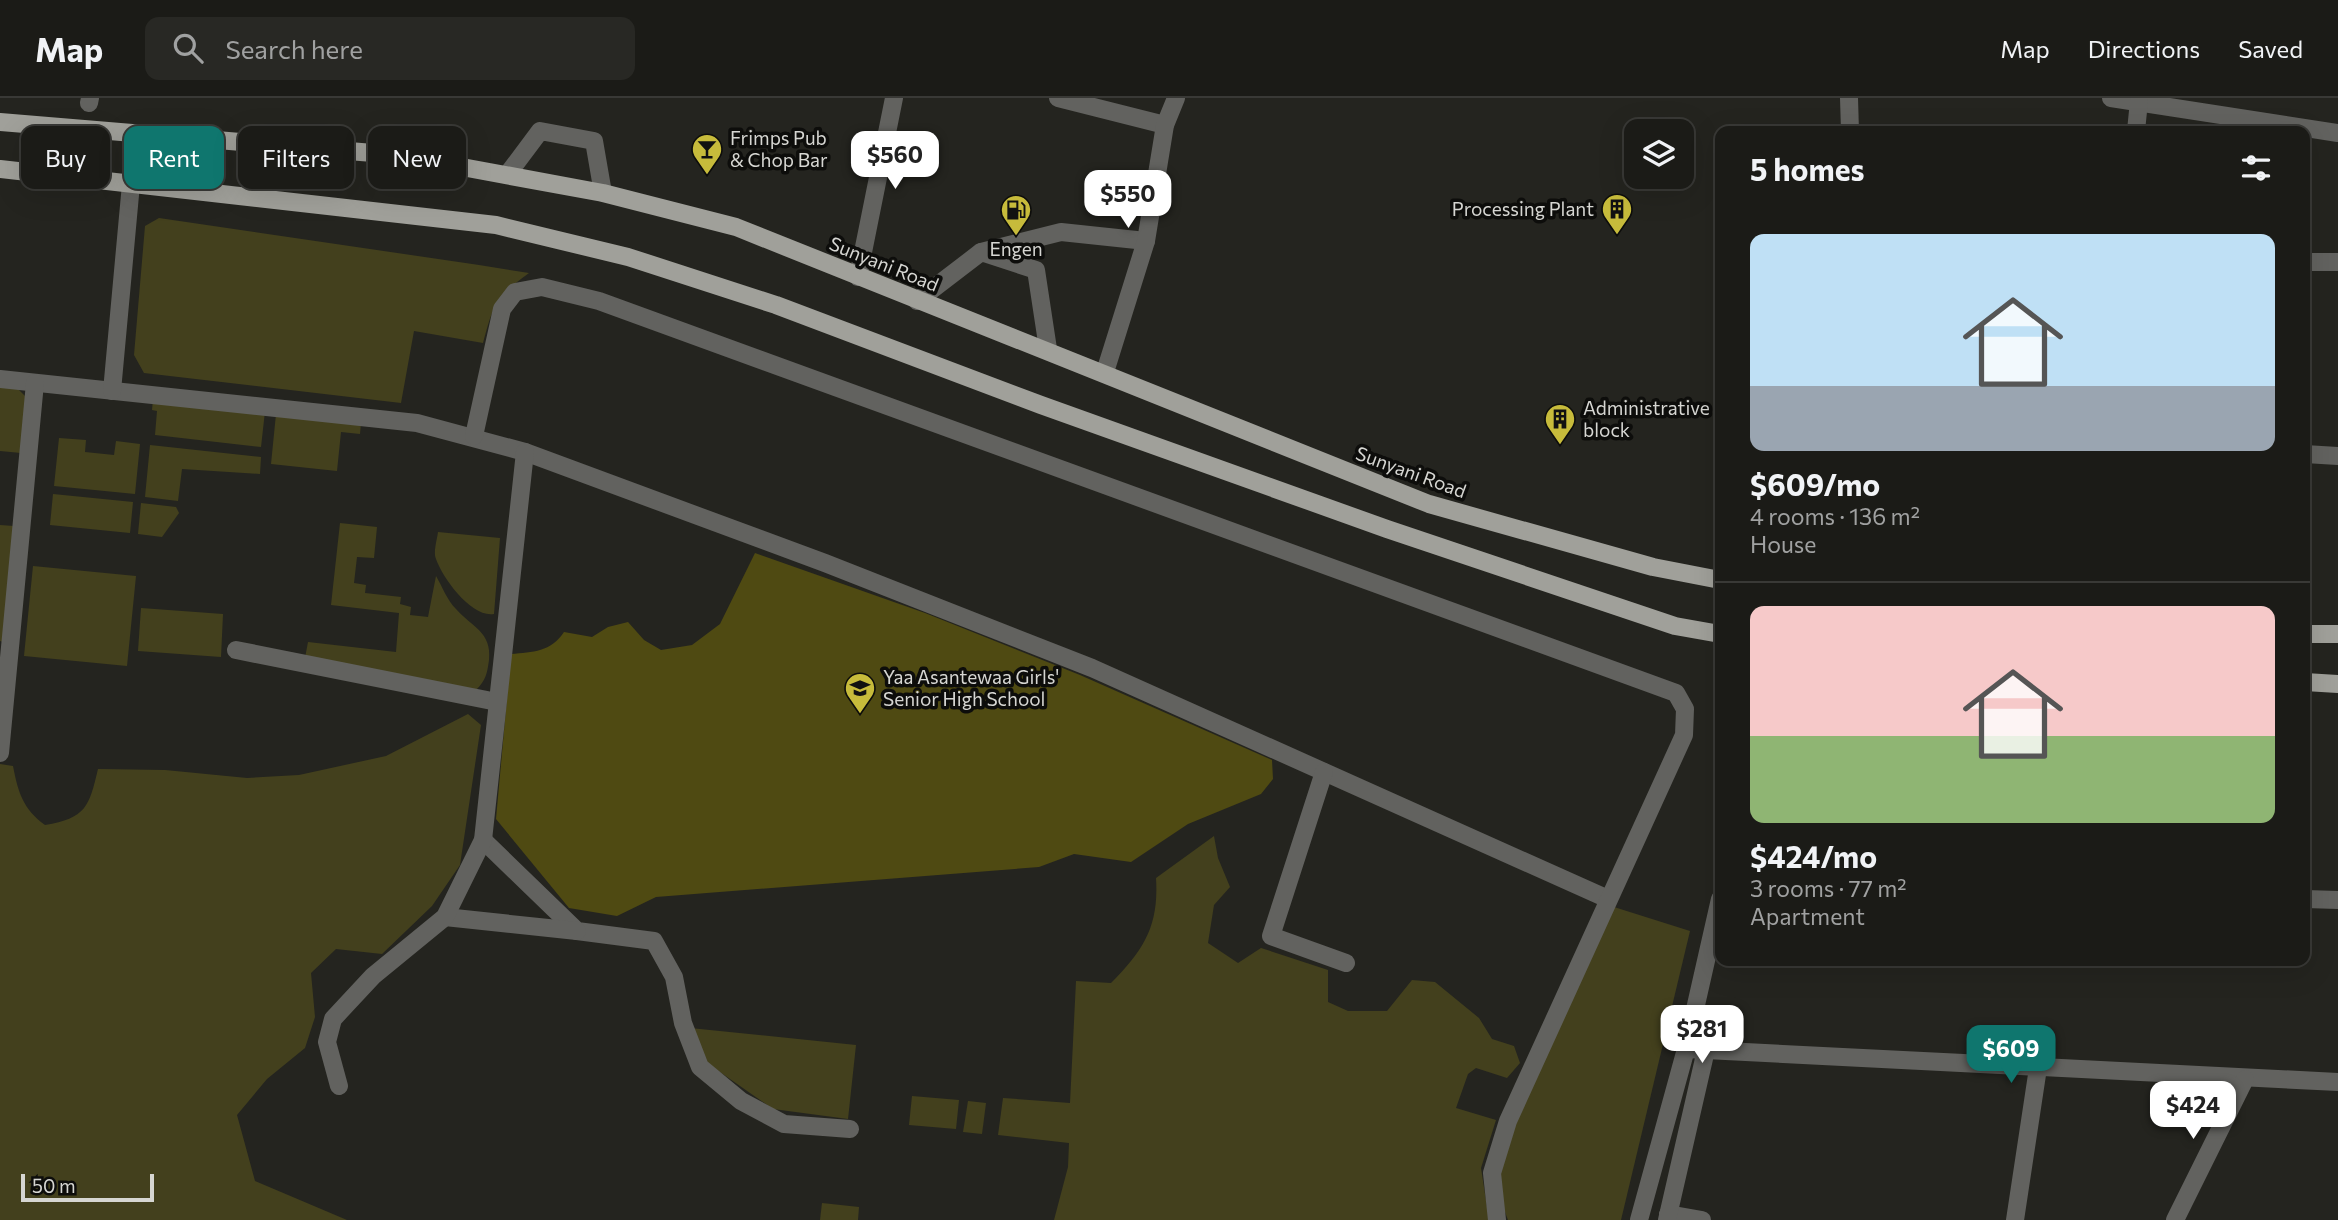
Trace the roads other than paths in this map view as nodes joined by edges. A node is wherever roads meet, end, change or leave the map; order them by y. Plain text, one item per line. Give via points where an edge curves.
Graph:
1 (894, 98) edge
2 (1058, 98) edge
3 (1176, 98) edge
4 (1849, 98) edge
5 (2111, 98) edge
6 (2140, 102) junction
7 (0, 122) edge
8 (1165, 125) junction
9 (1850, 126) edge
10 (2137, 126) edge
11 (2293, 126) edge
12 (2310, 129) edge
13 (2338, 133) edge
14 (0, 169) edge
15 (507, 175) junction
16 (124, 183) edge
17 (131, 189) edge
18 (176, 189) edge
19 (603, 193) junction
20 (1146, 241) junction
21 (981, 252) junction
22 (2310, 262) edge
23 (2338, 262) edge
24 (858, 277) junction
25 (917, 301) junction
26 (1048, 349) junction
27 (1105, 372) junction
28 (0, 379) edge
29 (35, 383) junction
30 (112, 391) junction
31 (474, 436) junction
32 (525, 452) junction
33 (2310, 454) edge
34 (2338, 456) edge
35 (1715, 579) edge
36 (1715, 633) edge
37 (2310, 634) edge
38 (2338, 634) edge
39 (236, 650) dead end
40 (2310, 682) edge
41 (2338, 684) edge
42 (497, 702) junction
43 (0, 753) edge
44 (1324, 772) junction
45 (483, 840) junction
46 (1608, 899) junction
47 (2310, 899) edge
48 (2338, 900) edge
49 (445, 917) junction
50 (1715, 921) edge
51 (577, 931) junction
52 (1346, 963) dead end
53 (1686, 1049) junction
54 (1706, 1050) junction
55 (2038, 1068) junction
56 (2245, 1079) junction
57 (2338, 1082) edge
58 (339, 1086) dead end
59 (850, 1129) dead end
60 (1667, 1217) edge
61 (1497, 1220) edge
62 (1639, 1220) edge
63 (1702, 1220) edge
64 (2015, 1220) edge
65 (2175, 1220) edge

1 - 24 street
2 - 8 street
3 - 8 street
4 - 9 street
5 - 6 street
6 - 10 street
6 - 11 street
7 - 15 main road, Sunyani Road via 397,155
8 - 20 street
12 - 13 street
14 - 16 main road
15 - 19 main road, Sunyani Road
15 - 19 street via 540,131 594,141
17 - 30 street
18 - 36 main road via 496,225 628,257 776,305 1387,528 1675,626
19 - 24 main road, Sunyani Road via 736,227
20 - 21 street via 1061,232
20 - 27 street
21 - 25 street
21 - 26 street via 1036,271
22 - 23 street
24 - 25 main road, Sunyani Road
25 - 26 main road, Sunyani Road
26 - 27 main road, Sunyani Road
27 - 35 main road, Sunyani Road via 1429,504 1653,567
28 - 29 street
29 - 30 street
29 - 43 street
30 - 31 street via 417,423
31 - 32 street
31 - 46 street via 502,309 515,292 542,287 612,306 1676,693 1685,709 1684,735
32 - 42 street
32 - 44 street via 1092,668
33 - 34 street
37 - 38 main road
39 - 42 street
40 - 41 main road
42 - 45 street
44 - 46 street
44 - 52 street via 1271,936
45 - 49 street
45 - 51 street
46 - 61 street via 1508,1121 1492,1173
47 - 48 street
49 - 51 street
49 - 58 street via 373,976 333,1019 327,1042
50 - 53 street
51 - 59 street via 654,942 674,977 683,1023 700,1067 741,1101 783,1124
53 - 54 street
53 - 62 street
54 - 55 street
54 - 60 street
55 - 56 street
55 - 64 street
56 - 57 street
56 - 65 street
60 - 63 street

